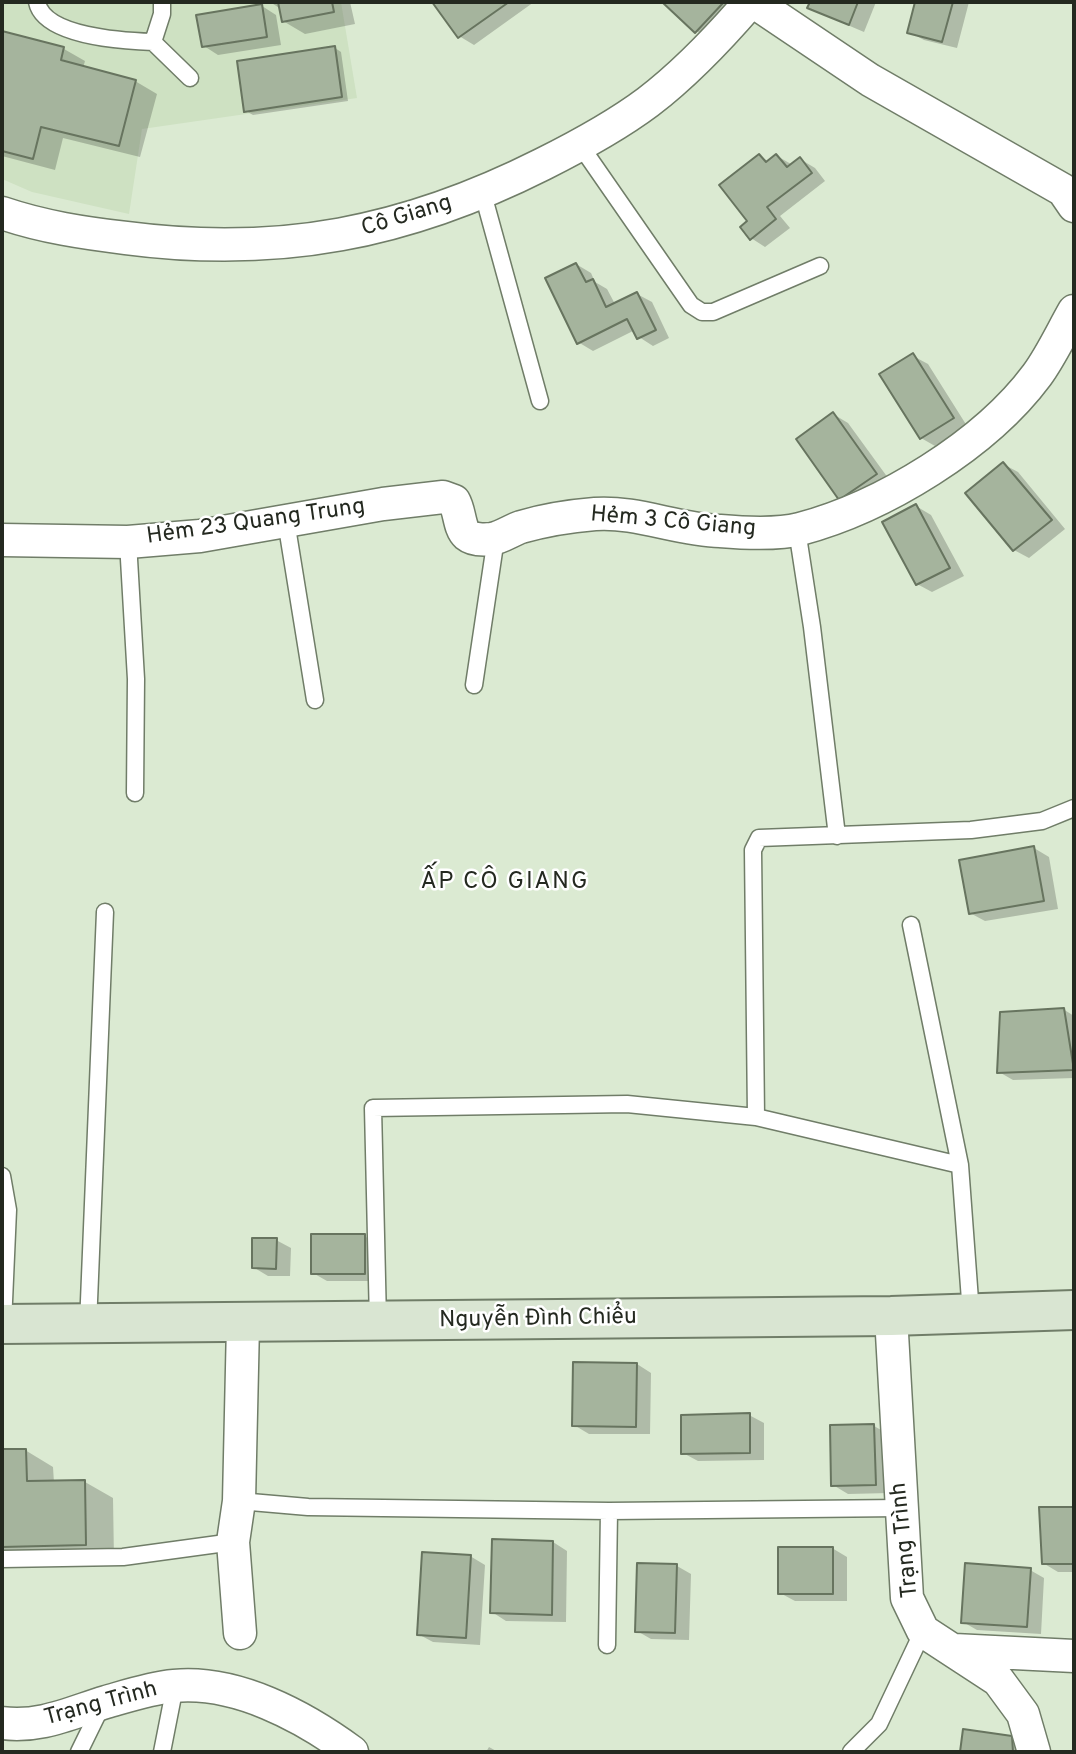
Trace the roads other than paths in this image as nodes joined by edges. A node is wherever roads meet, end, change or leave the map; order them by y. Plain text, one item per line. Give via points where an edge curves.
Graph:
1 (37, 2) edge
2 (162, 2) edge
3 (752, 2) edge
4 (153, 42) junction
5 (190, 78) dead end
6 (580, 145) junction
7 (1070, 189) edge
8 (483, 194) junction
9 (2, 213) edge
10 (820, 266) dead end
11 (1074, 311) edge
12 (540, 401) dead end
13 (286, 521) junction
14 (797, 530) junction
15 (496, 538) junction
16 (2, 540) edge
17 (128, 542) junction
18 (474, 685) dead end
19 (315, 700) dead end
20 (135, 793) dead end
21 (1074, 808) edge
22 (837, 836) junction
23 (105, 912) dead end
24 (911, 925) dead end
25 (756, 1117) junction
26 (960, 1165) junction
27 (2, 1176) edge
28 (1074, 1310) edge
29 (971, 1314) junction
30 (891, 1316) junction
31 (378, 1322) junction
32 (2, 1324) edge
33 (243, 1324) junction
34 (88, 1325) junction
35 (239, 1501) junction
36 (901, 1507) junction
37 (609, 1511) junction
38 (233, 1542) junction
39 (2, 1559) edge
40 (923, 1631) junction
41 (240, 1633) dead end
42 (607, 1646) dead end
43 (952, 1650) junction
44 (1074, 1656) edge
45 (175, 1686) junction
46 (103, 1703) junction
47 (2, 1723) edge
48 (79, 1752) edge
49 (162, 1752) edge
50 (352, 1752) edge
51 (851, 1752) edge
52 (1034, 1752) edge

1 - 4 lane via 60,27 116,41
2 - 4 lane
3 - 6 street, Cô Giang via 709,49 648,102
3 - 7 street via 870,80
4 - 5 lane
6 - 8 street, Cô Giang
6 - 10 lane via 691,304 702,312 713,312
8 - 9 street, Cô Giang via 413,219 346,235 232,246 96,234 36,225
8 - 12 lane
11 - 14 street, Hẻm 3 Cô Giang via 1037,375 1001,415 960,448 856,510
13 - 15 street, Hẻm 23 Quang Trung via 443,497 454,501 462,530 469,537
13 - 17 street, Hẻm 23 Quang Trung via 200,536
13 - 19 lane
14 - 15 street, Hẻm 3 Cô Giang via 720,531 597,514 529,525
14 - 22 lane
15 - 18 lane
16 - 17 street, Hẻm 23 Quang Trung
17 - 20 lane via 136,679
21 - 22 lane via 1042,821 971,830
22 - 25 lane via 759,838 753,850
23 - 34 lane
24 - 26 lane
25 - 26 lane
25 - 31 lane via 627,1104 373,1108
26 - 29 lane
27 - 32 lane via 8,1210
28 - 29 main road, Nguyễn Đình Chiểu
29 - 30 main road, Nguyễn Đình Chiểu
30 - 31 main road, Nguyễn Đình Chiểu
30 - 36 street, Trạng Trình
31 - 33 main road, Nguyễn Đình Chiểu
32 - 34 main road, Nguyễn Đình Chiểu
33 - 34 main road, Nguyễn Đình Chiểu
33 - 35 street
35 - 37 lane via 308,1507
35 - 38 street
36 - 37 lane
36 - 40 street, Trạng Trình via 907,1598
37 - 42 lane
38 - 39 lane via 123,1557
38 - 41 street
40 - 43 street, Trạng Trình
40 - 51 lane via 879,1724
43 - 44 street
43 - 52 street, Trạng Trình via 998,1680 1023,1714
45 - 46 street, Trạng Trình
45 - 49 lane
45 - 50 street, Trạng Trình via 220,1689 269,1705
46 - 47 street, Trạng Trình via 41,1723
46 - 48 lane

